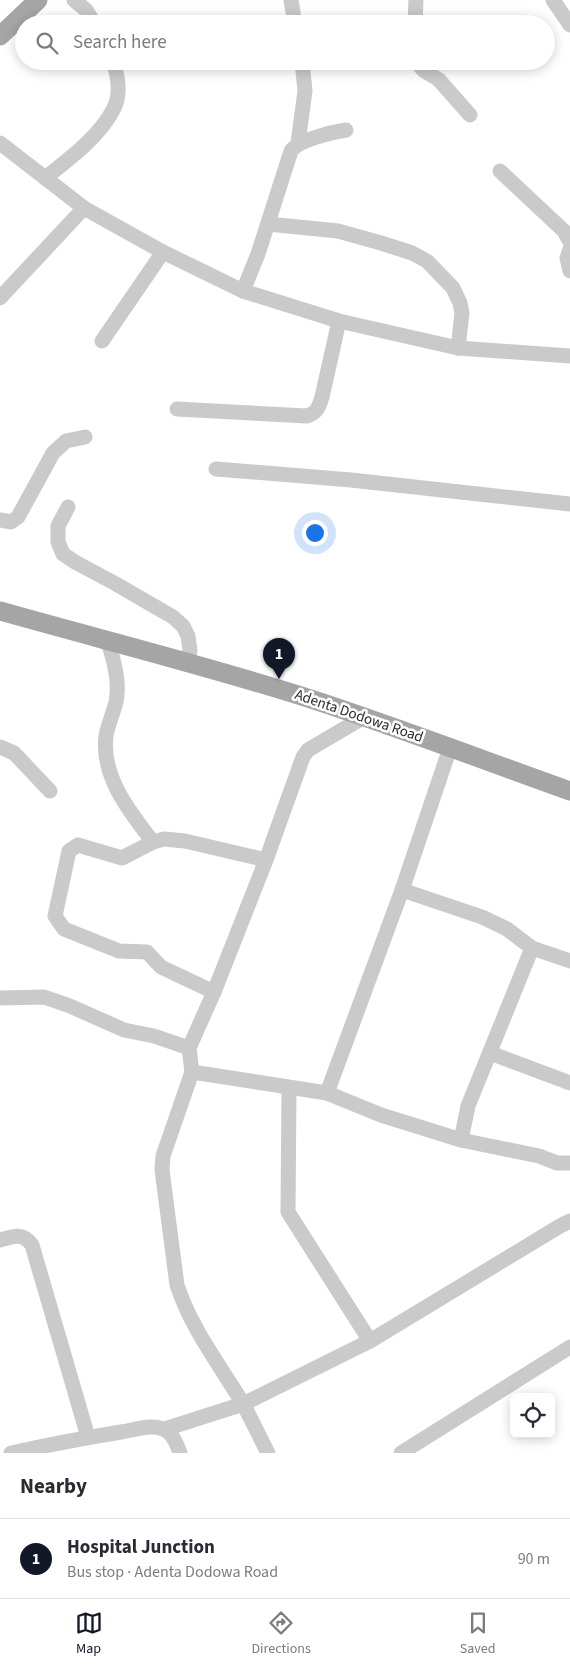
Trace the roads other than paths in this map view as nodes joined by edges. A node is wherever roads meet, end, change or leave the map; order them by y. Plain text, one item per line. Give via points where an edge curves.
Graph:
1 (38, 0) edge
2 (74, 0) edge
3 (291, 0) edge
4 (416, 0) edge
5 (554, 0) edge
6 (22, 15) edge
7 (89, 15) edge
8 (294, 15) edge
9 (415, 15) edge
10 (15, 22) edge
11 (570, 25) edge
12 (0, 36) edge
13 (115, 70) edge
14 (303, 70) edge
15 (423, 70) edge
16 (470, 115) dead end
17 (346, 130) dead end
18 (0, 143) edge
19 (298, 143) junction
20 (500, 171) dead end
21 (45, 178) junction
22 (84, 208) junction
23 (268, 224) junction
24 (570, 242) edge
25 (570, 249) edge
26 (163, 252) junction
27 (570, 271) edge
28 (243, 290) junction
29 (0, 298) edge
30 (339, 321) junction
31 (102, 341) dead end
32 (458, 348) junction
33 (570, 356) edge
34 (177, 409) dead end
35 (85, 437) dead end
36 (216, 469) dead end
37 (570, 504) edge
38 (68, 506) dead end
39 (0, 520) edge
40 (0, 611) edge
41 (108, 642) junction
42 (188, 662) junction
43 (364, 717) junction
44 (0, 747) edge
45 (450, 748) junction
46 (50, 791) dead end
47 (570, 791) edge
48 (153, 842) junction
49 (266, 860) junction
50 (402, 890) junction
51 (532, 948) junction
52 (570, 961) edge
53 (214, 992) junction
54 (0, 998) edge
55 (189, 1048) junction
56 (490, 1053) junction
57 (192, 1072) junction
58 (570, 1083) edge
59 (289, 1088) junction
60 (327, 1093) junction
61 (461, 1140) junction
62 (570, 1163) edge
63 (570, 1221) edge
64 (0, 1240) edge
65 (370, 1341) junction
66 (570, 1347) edge
67 (243, 1404) junction
68 (165, 1429) junction
69 (88, 1437) junction
70 (426, 1447) edge
71 (42, 1450) edge
72 (11, 1453) edge
73 (180, 1453) edge
74 (268, 1453) edge
75 (401, 1453) edge

1 - 6 main road
2 - 7 street
3 - 8 street
4 - 9 street
5 - 11 street
10 - 12 main road
13 - 21 street via 118,86 114,109 84,148
14 - 19 street via 305,91
15 - 16 street via 439,80
17 - 19 street
18 - 21 street
19 - 23 street via 288,157
20 - 24 street via 564,231
21 - 22 street
22 - 26 street
22 - 29 street
23 - 28 street
23 - 32 street via 338,232 381,242 427,261 453,288 460,303
25 - 27 street via 567,258
26 - 28 street
26 - 31 street
28 - 30 street
30 - 32 street
30 - 34 street via 322,398 313,414
32 - 33 street
35 - 39 street via 66,441 53,453 18,517 11,522
36 - 37 street
38 - 42 street via 58,526 58,542 63,554 173,617 188,636
40 - 41 main road, Adenta Dodowa Road
41 - 42 main road, Adenta Dodowa Road
41 - 48 street via 117,680 116,702 106,736 111,776 133,816
42 - 43 main road, Adenta Dodowa Road
43 - 45 main road, Adenta Dodowa Road
43 - 49 street via 308,750 299,766
44 - 46 street via 14,753
45 - 47 main road, Adenta Dodowa Road
45 - 50 street
48 - 49 street via 164,839 184,841
48 - 53 street via 122,858 78,845 70,851 55,916 64,930 119,951 147,952 161,967
49 - 53 street
50 - 51 street via 482,917 507,929
50 - 60 street
51 - 52 street
51 - 56 street
53 - 55 street
54 - 55 street via 44,997 117,1027
55 - 57 street
56 - 58 street
56 - 61 street via 468,1106
57 - 59 street
57 - 67 street via 163,1156 176,1285 197,1330
59 - 60 street
59 - 65 street via 288,1212
60 - 61 street via 382,1115
61 - 62 street via 539,1156 556,1163
63 - 65 street
64 - 69 street via 23,1236 32,1245
65 - 67 street
66 - 70 street
67 - 68 street
67 - 74 street
68 - 69 street via 154,1426
68 - 73 street via 176,1441
69 - 71 street
70 - 75 street
71 - 72 street

